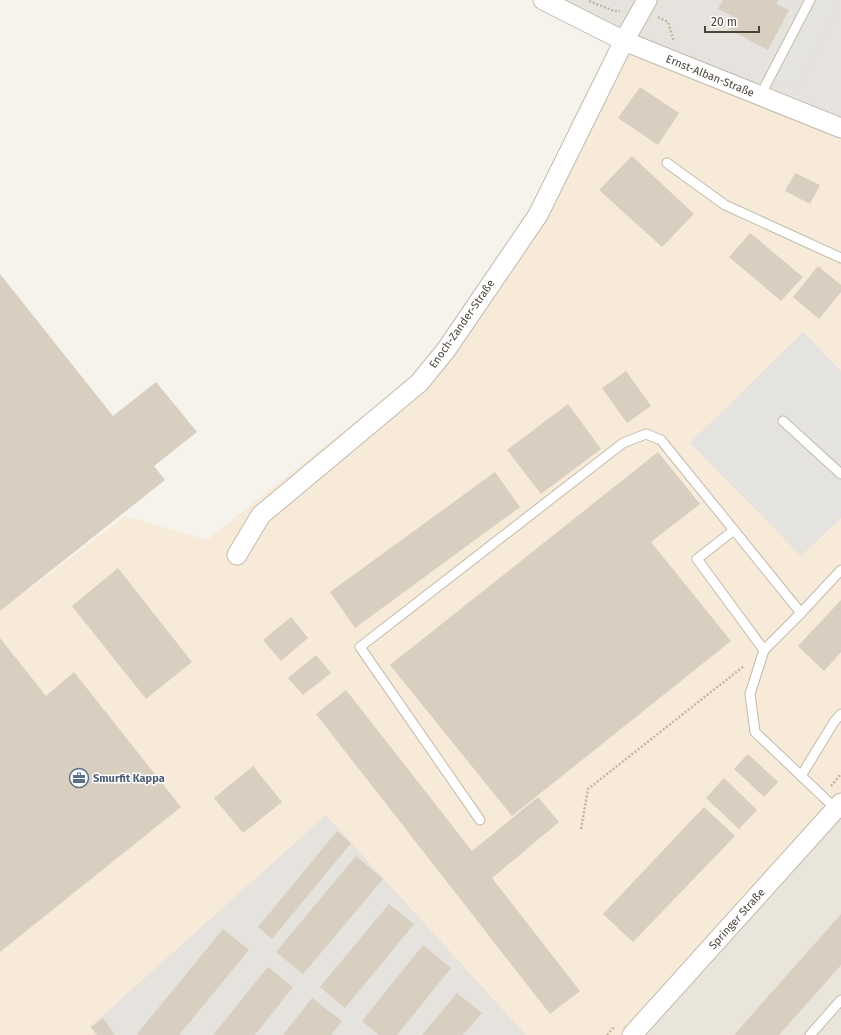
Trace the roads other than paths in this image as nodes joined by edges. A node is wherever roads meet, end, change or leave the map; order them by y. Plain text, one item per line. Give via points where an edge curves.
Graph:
1 (543, 0) edge
2 (810, 0) edge
3 (566, 5) edge
4 (645, 5) edge
5 (624, 41) junction
6 (760, 96) junction
7 (841, 128) edge
8 (667, 163) dead end
9 (841, 258) edge
10 (783, 421) dead end
11 (841, 474) edge
12 (734, 530) junction
13 (236, 555) dead end
14 (841, 570) edge
15 (801, 613) junction
16 (764, 650) junction
17 (841, 714) edge
18 (801, 776) junction
19 (838, 806) edge
20 (480, 820) dead end
21 (839, 1005) edge
22 (632, 1035) edge
23 (810, 1035) edge

1 - 3 street, Ernst-Alban-Straße
2 - 6 lane
3 - 5 street, Ernst-Alban-Straße
4 - 5 street
5 - 6 street, Ernst-Alban-Straße
5 - 13 street, Enoch-Zander-Straße via 538,215 446,350 419,383 261,515
6 - 7 street, Ernst-Alban-Straße
8 - 9 lane via 725,205
10 - 11 lane
12 - 15 lane
12 - 16 lane via 697,560
12 - 20 lane via 661,440 646,434 623,443 360,647
14 - 15 lane
15 - 16 lane
16 - 18 lane via 750,694 756,732
17 - 18 lane
18 - 19 lane
19 - 22 street, Springer Straße
21 - 23 lane

